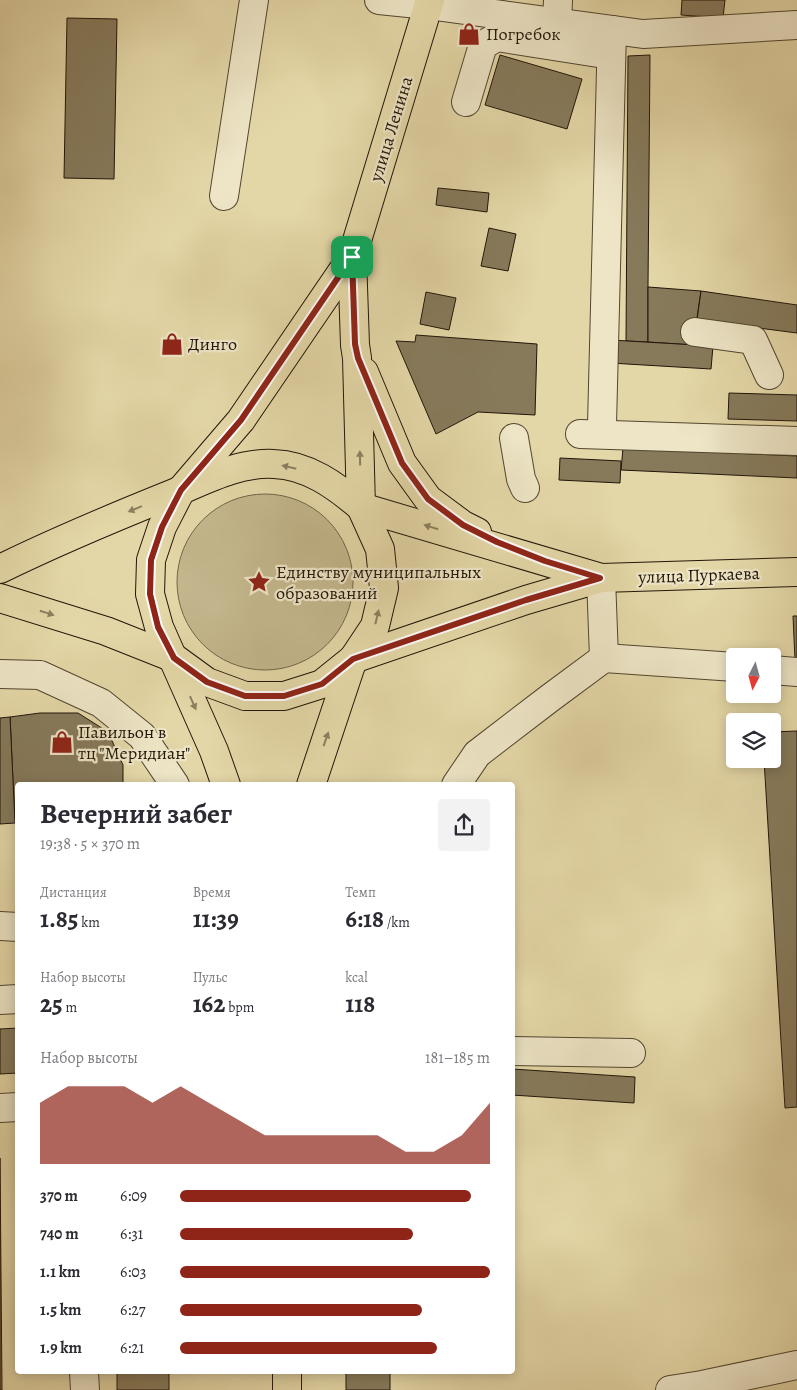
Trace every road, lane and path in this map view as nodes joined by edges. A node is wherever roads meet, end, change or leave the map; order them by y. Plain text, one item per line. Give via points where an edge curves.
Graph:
1 (254, 0) edge
2 (379, 0) edge
3 (429, 2) edge
4 (558, 11) edge
5 (797, 25) edge
6 (612, 43) junction
7 (466, 102) dead end
8 (224, 196) dead end
9 (352, 257) junction
10 (695, 332) dead end
11 (358, 358) junction
12 (769, 375) dead end
13 (514, 438) dead end
14 (797, 441) edge
15 (525, 488) dead end
16 (181, 490) junction
17 (361, 507) junction
18 (545, 561) junction
19 (0, 569) edge
20 (797, 572) edge
21 (600, 578) junction
22 (0, 598) edge
23 (174, 658) junction
24 (604, 658) junction
25 (353, 659) junction
26 (726, 666) edge
27 (781, 671) edge
28 (797, 672) edge
29 (0, 674) edge
30 (173, 782) edge
31 (225, 782) edge
32 (312, 782) edge
33 (458, 782) edge
34 (0, 926) edge
35 (15, 927) edge
36 (15, 999) edge
37 (0, 1000) edge
38 (515, 1050) edge
39 (631, 1053) dead end
40 (15, 1107) edge
41 (0, 1108) edge
42 (797, 1365) edge
43 (84, 1374) edge
44 (287, 1374) edge
45 (85, 1390) edge
46 (287, 1390) edge
47 (670, 1390) edge

1 - 8 lane
2 - 3 lane
3 - 4 lane
3 - 9 main road, улица Ленина
4 - 6 lane
5 - 6 lane via 643,34
6 - 7 lane via 497,37 483,45
6 - 14 lane via 591,429
9 - 11 main road
9 - 16 main road via 241,420
10 - 12 lane via 753,340
17 -> 11 main road
11 - 18 main road via 402,463 428,499 463,525
13 - 15 lane
17 -> 16 main road via 339,488 309,471 276,464 241,466
16 -> 19 main road
16 - 23 main road via 162,527 151,560 150,594 158,627
18 -> 17 main road
25 -> 17 main road via 375,626 384,588 380,549
18 - 21 main road
20 - 21 main road, улица Пуркаева
21 - 24 lane
21 - 25 main road
22 -> 23 main road via 106,631
23 - 25 main road via 207,682 245,696 284,696 322,684
23 -> 31 main road
24 - 26 lane
24 - 33 lane via 477,754
32 -> 25 main road
27 - 28 lane
29 - 30 lane via 40,675 101,703 142,736
34 - 35 lane
36 - 37 lane
38 - 39 lane
40 - 41 lane
42 - 47 lane
43 - 45 lane
44 - 46 main road

